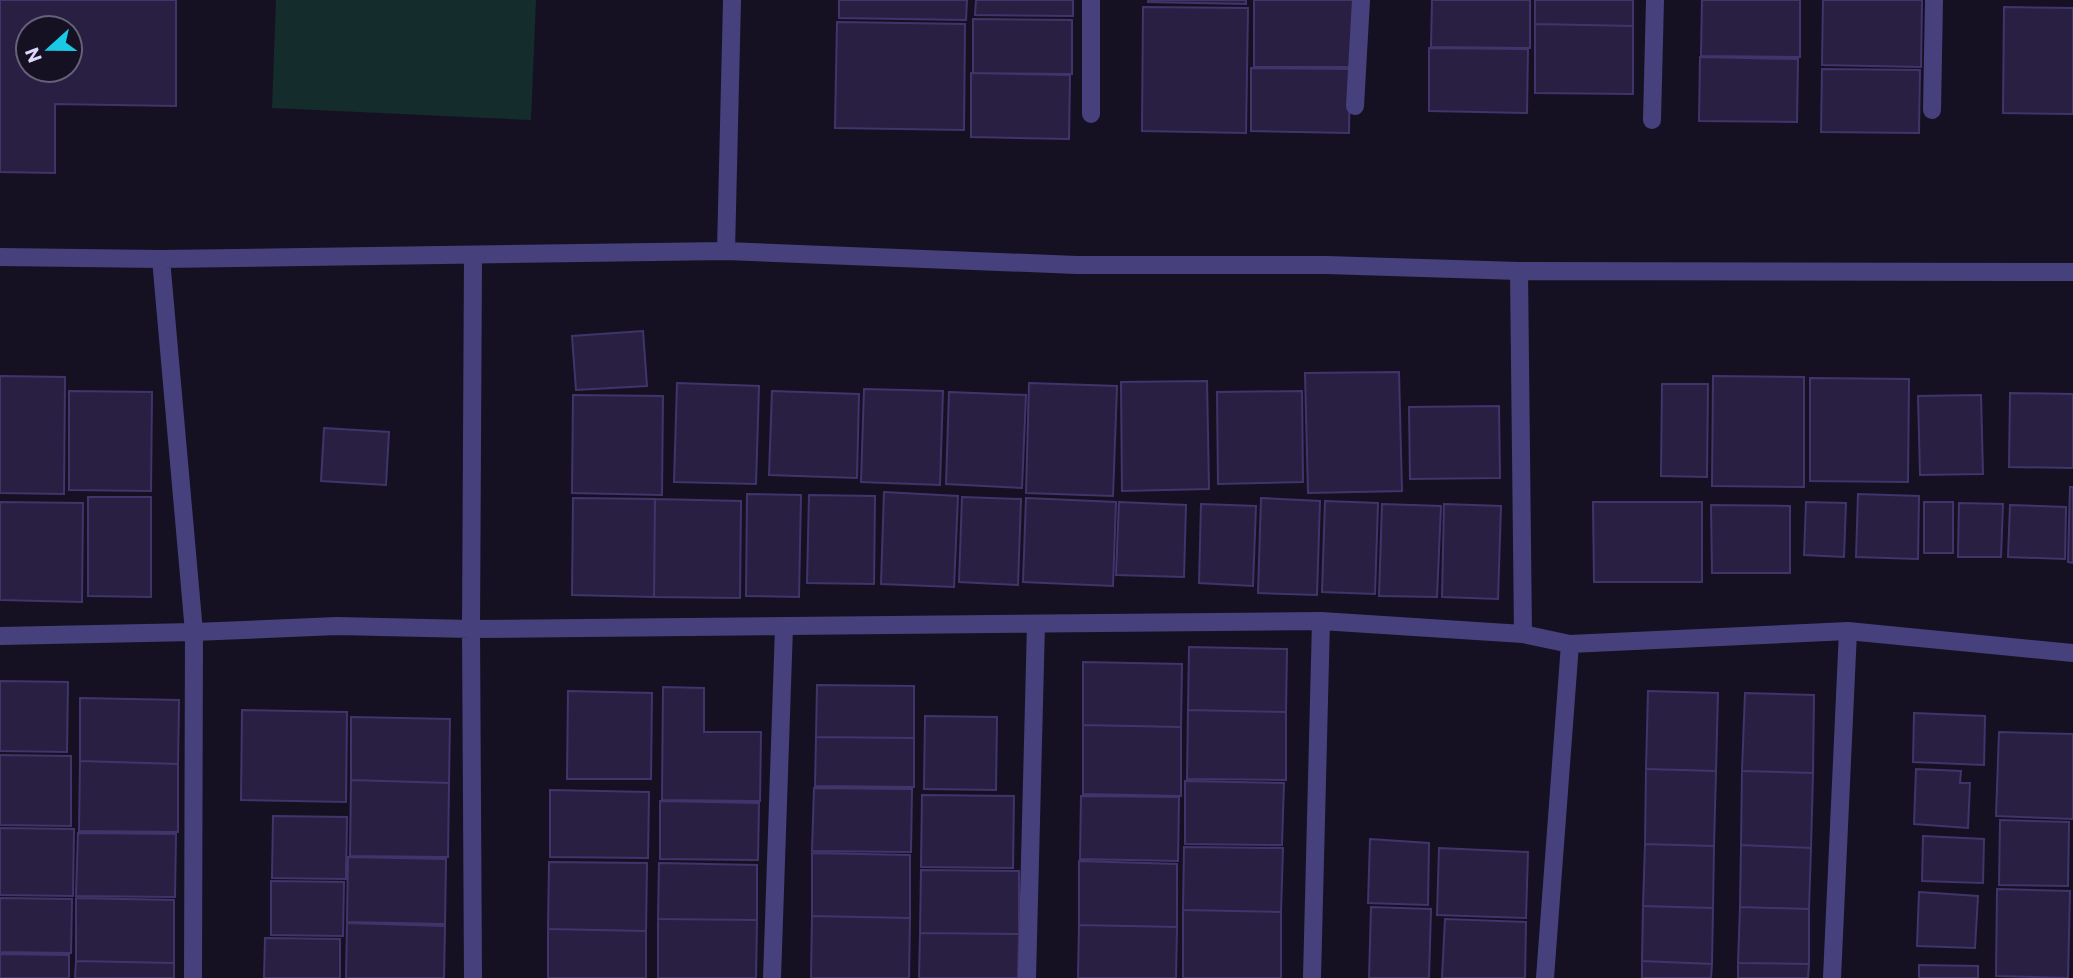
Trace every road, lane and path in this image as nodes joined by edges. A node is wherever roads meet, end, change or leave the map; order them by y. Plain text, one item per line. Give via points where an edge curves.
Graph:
1 (732, 0) edge
2 (1091, 0) edge
3 (1361, 0) edge
4 (1655, 0) edge
5 (1934, 0) edge
6 (1355, 106) dead end
7 (1932, 110) dead end
8 (1091, 114) dead end
9 (1652, 120) dead end
10 (726, 251) junction
11 (473, 256) junction
12 (0, 257) edge
13 (162, 259) junction
14 (1519, 271) junction
15 (2073, 272) edge
16 (1321, 621) junction
17 (1036, 624) junction
18 (784, 627) junction
19 (471, 629) junction
20 (1848, 631) junction
21 (194, 632) junction
22 (1523, 634) junction
23 (0, 636) edge
24 (1570, 644) junction
25 (2073, 653) edge
26 (193, 978) edge
27 (473, 978) edge
28 (772, 978) edge
29 (1027, 978) edge
30 (1312, 978) edge
31 (1545, 978) edge
32 (1832, 978) edge

1 - 10 street
2 - 8 street
3 - 6 street
4 - 9 street
5 - 7 street
10 - 11 street
10 - 14 street via 1077,265
11 - 13 street
11 - 19 street
12 - 13 street
13 - 21 street
14 - 15 street
14 - 22 street
16 - 17 street
16 - 22 street
16 - 30 street
17 - 18 street
17 - 29 street
18 - 19 street
18 - 28 street
19 - 21 street via 337,626
19 - 27 street
20 - 24 street
20 - 25 street
20 - 32 street
21 - 23 street
21 - 26 street
22 - 24 street
24 - 31 street

